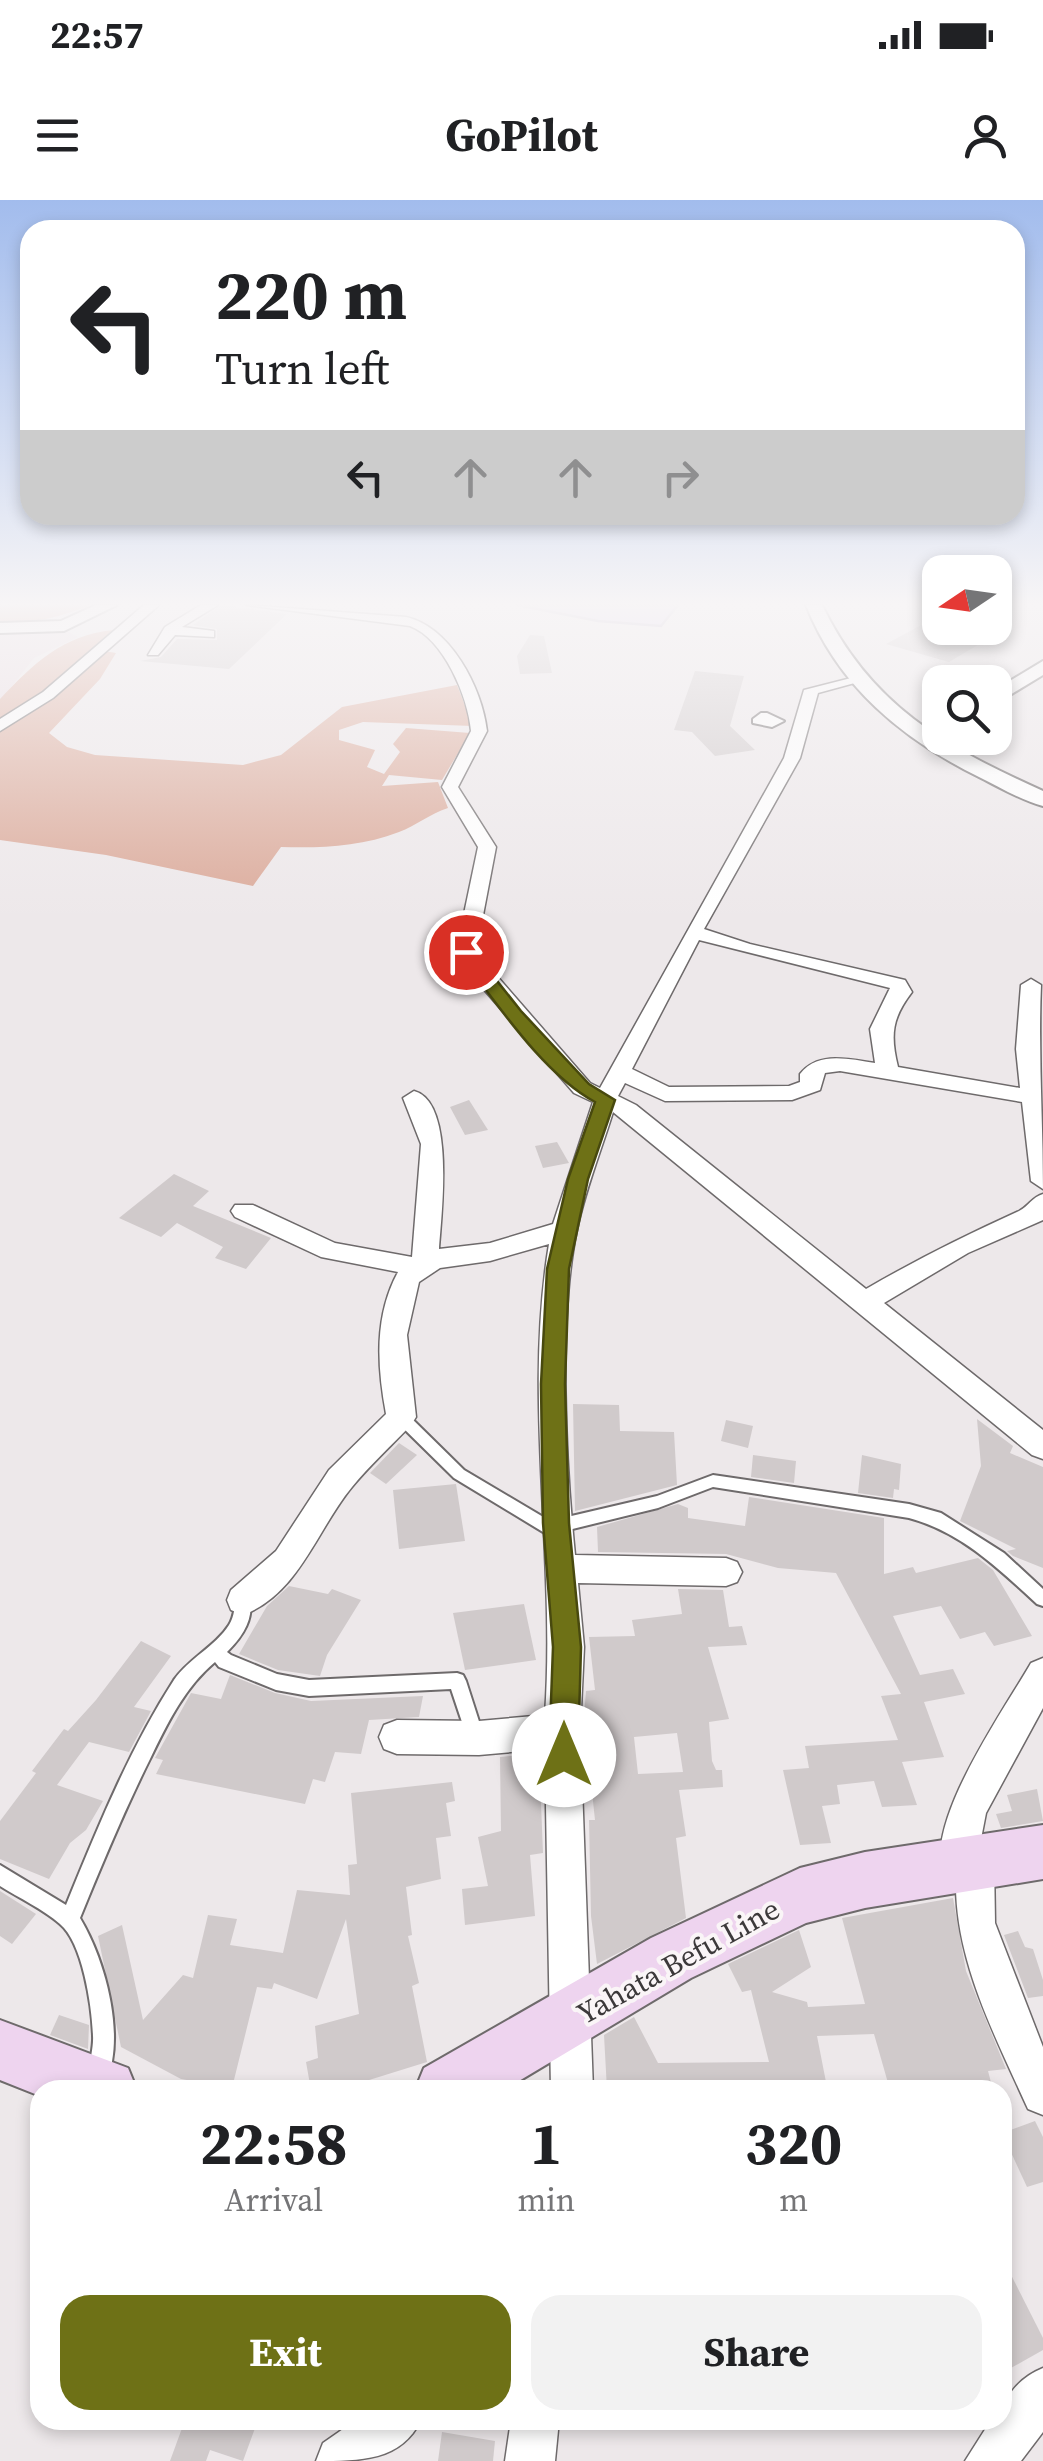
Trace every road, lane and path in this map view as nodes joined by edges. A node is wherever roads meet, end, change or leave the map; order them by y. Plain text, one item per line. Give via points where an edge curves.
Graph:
1 (24, 711) edge
2 (477, 711) edge
3 (807, 711) edge
4 (898, 711) edge
5 (779, 721) junction
6 (804, 723) junction
7 (0, 726) edge
8 (922, 727) edge
9 (968, 755) edge
10 (1043, 799) edge
11 (693, 932) junction
12 (1034, 997) edge
13 (620, 1072) junction
14 (888, 1072) junction
15 (1033, 1096) junction
16 (414, 1098) dead end
17 (605, 1100) junction
18 (1043, 1182) edge
19 (1043, 1202) edge
20 (244, 1211) dead end
21 (564, 1230) junction
22 (420, 1266) junction
23 (866, 1301) junction
24 (401, 1417) junction
25 (1043, 1447) edge
26 (556, 1523) junction
27 (560, 1569) junction
28 (726, 1572) dead end
29 (1043, 1599) edge
30 (243, 1600) joint
31 (218, 1654) junction
32 (1043, 1674) edge
33 (562, 1730) junction
34 (397, 1737) dead end
35 (475, 1738) junction
36 (1043, 1852) edge
37 (966, 1863) junction
38 (0, 1874) edge
39 (70, 1919) junction
40 (570, 2020) junction
41 (0, 2050) edge
42 (80, 2080) edge
43 (102, 2080) edge
44 (464, 2080) edge
45 (572, 2080) edge
46 (1043, 2094) edge
47 (1043, 2392) edge
48 (383, 2430) edge
49 (533, 2430) edge
50 (340, 2461) edge
51 (530, 2461) edge
52 (990, 2461) edge

1 - 7 street
2 - 17 street via 479,732 450,787 487,847 466,952 582,1088
3 - 6 street
4 - 8 street
5 - 5 lane via 769,713 756,721
5 - 6 lane
6 - 11 street via 792,758
9 - 10 street
11 - 13 street
11 - 14 street via 898,984 902,992 888,1003 879,1035
12 - 15 street via 1027,1049
13 - 14 street via 664,1094 688,1096 804,1091 818,1067 828,1064
13 - 17 street
14 - 15 street
15 - 18 street
16 - 22 street via 433,1144
17 - 21 street
17 - 23 street via 628,1110
19 - 23 street via 1034,1214 959,1246
20 - 22 street via 330,1250
21 - 22 street
21 - 26 street via 553,1384
22 - 24 street via 407,1275 398,1305 390,1374
23 - 25 street
24 - 26 lane via 459,1474 548,1528
24 - 30 street via 340,1479 287,1562
26 - 27 street
26 - 29 lane via 658,1502 713,1482 909,1510 941,1520 984,1548
27 - 28 street
27 - 33 street via 567,1647
30 - 31 lane via 244,1610
31 - 35 lane via 276,1682 309,1688 457,1681
31 - 39 lane via 185,1679
32 - 37 street via 969,1808
33 - 35 street
33 - 40 street
34 - 35 street
36 - 37 main road, Yahata Befu Line
37 - 40 main road, Yahata Befu Line via 800,1896 687,1950
37 - 46 street via 975,1923
38 - 39 lane
39 - 43 lane via 92,1966 106,2056
40 - 44 main road, Yahata Befu Line
40 - 45 street
41 - 42 main road
47 - 52 street
48 - 50 street
49 - 51 street

